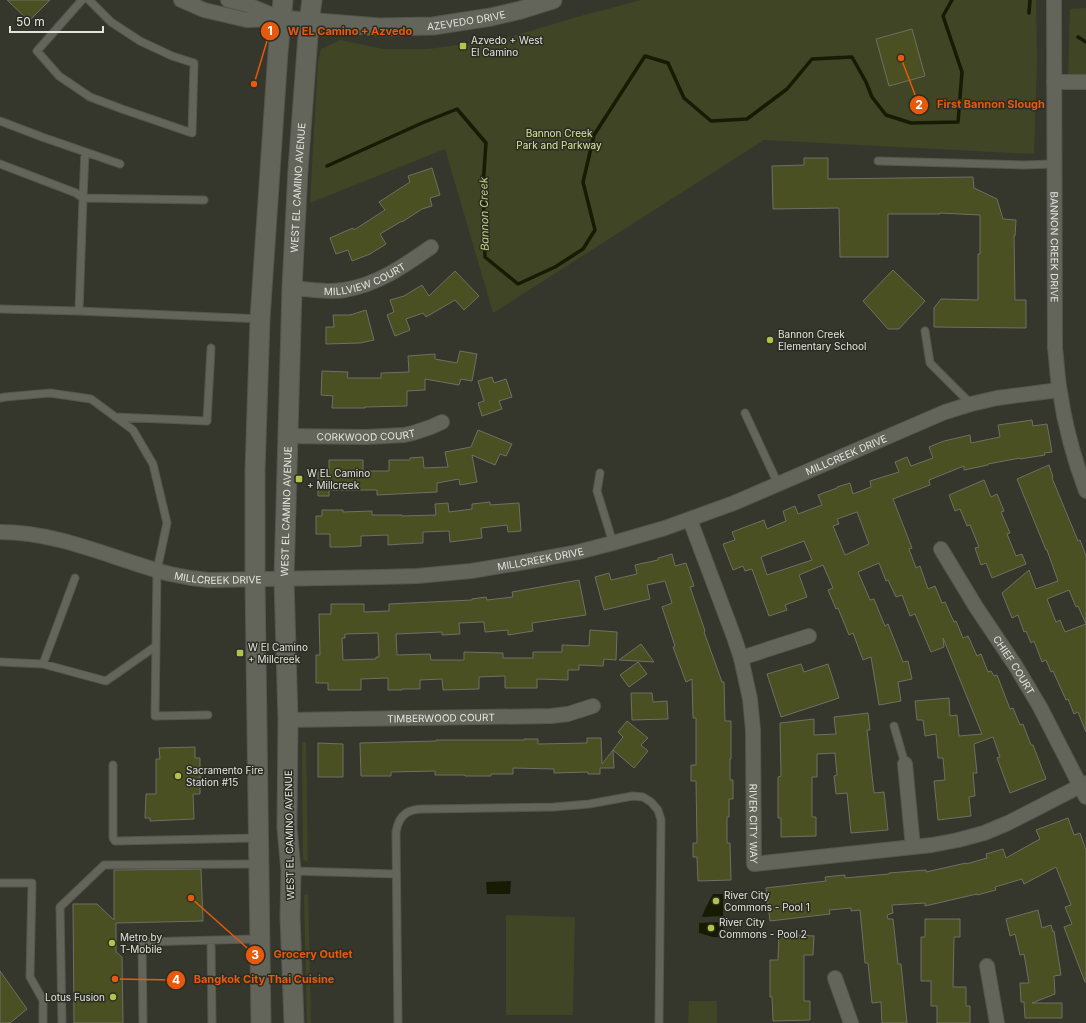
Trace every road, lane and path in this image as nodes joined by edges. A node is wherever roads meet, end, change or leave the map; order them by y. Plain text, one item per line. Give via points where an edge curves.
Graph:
1 (82, 0) edge
2 (89, 0) edge
3 (181, 0) edge
4 (228, 0) edge
5 (283, 0) edge
6 (312, 0) edge
7 (551, 0) edge
8 (1054, 0) edge
9 (528, 4) edge
10 (281, 19) junction
11 (309, 22) junction
12 (1054, 82) junction
13 (1086, 82) edge
14 (0, 121) edge
15 (85, 152) junction
16 (878, 161) dead end
17 (0, 164) edge
18 (120, 164) dead end
19 (1054, 164) junction
20 (83, 198) junction
21 (204, 200) dead end
22 (431, 247) dead end
23 (292, 288) junction
24 (0, 309) edge
25 (79, 311) junction
26 (260, 319) junction
27 (925, 331) dead end
28 (210, 348) dead end
29 (1059, 390) junction
30 (0, 398) edge
31 (971, 404) junction
32 (745, 413) dead end
33 (114, 417) junction
34 (442, 422) dead end
35 (288, 436) junction
36 (600, 473) dead end
37 (778, 484) junction
38 (1086, 491) edge
39 (690, 520) junction
40 (0, 532) edge
41 (613, 543) junction
42 (941, 549) dead end
43 (157, 570) junction
44 (75, 578) dead end
45 (255, 579) junction
46 (284, 579) junction
47 (809, 636) dead end
48 (156, 646) junction
49 (741, 658) junction
50 (0, 662) edge
51 (43, 664) junction
52 (593, 706) dead end
53 (208, 714) dead end
54 (288, 720) junction
55 (894, 726) dead end
56 (905, 764) joint
57 (113, 765) dead end
58 (1084, 788) edge
59 (258, 838) junction
60 (913, 847) junction
61 (259, 864) junction
62 (291, 871) junction
63 (396, 874) junction
64 (0, 883) edge
65 (260, 939) junction
66 (210, 941) junction
67 (987, 966) dead end
68 (835, 978) dead end
69 (43, 1023) edge
70 (62, 1023) edge
71 (142, 1023) edge
72 (212, 1023) edge
73 (261, 1023) edge
74 (294, 1023) edge
75 (398, 1023) edge
76 (659, 1023) edge
77 (851, 1023) edge
78 (997, 1023) edge

1 - 2 lane via 38,51 59,76 90,97 192,133 194,63 140,41 111,22
3 - 10 street via 204,10 247,20
4 - 10 street via 248,5
5 - 10 main road
6 - 11 main road, WEST EL CAMINO AVENUE
7 - 9 street, AZEVEDO DRIVE
8 - 12 street, BANNON CREEK DRIVE
9 - 11 street, AZEVEDO DRIVE via 491,17 433,26 379,27
10 - 11 street, AZEVEDO DRIVE
10 - 26 main road
11 - 23 main road, WEST EL CAMINO AVENUE
12 - 13 street
12 - 19 street, BANNON CREEK DRIVE
14 - 15 lane
15 - 18 lane
15 - 20 lane
16 - 19 lane
17 - 20 lane
19 - 29 street, BANNON CREEK DRIVE via 1054,332
20 - 21 lane
20 - 25 lane
22 - 23 street, MILLVIEW COURT via 381,279 363,286 333,291
23 - 35 main road, WEST EL CAMINO AVENUE
24 - 25 lane
25 - 26 lane
26 - 45 main road via 255,471
27 - 31 lane via 930,363
28 - 33 lane via 207,421
29 - 31 street, MILLCREEK DRIVE
29 - 38 street, BANNON CREEK DRIVE via 1066,429
30 - 33 lane via 50,393 91,399
31 - 37 street, MILLCREEK DRIVE via 946,412
32 - 37 lane
33 - 43 lane via 133,430 153,464 167,523
34 - 35 street, CORKWOOD COURT via 404,435
35 - 46 main road, WEST EL CAMINO AVENUE
36 - 41 lane via 597,491
37 - 39 street, MILLCREEK DRIVE
39 - 41 street, MILLCREEK DRIVE
39 - 49 street, RIVER CITY WAY
40 - 43 street, MILLCREEK DRIVE via 38,534
41 - 46 street, MILLCREEK DRIVE via 525,562 417,576
42 - 58 street, CHIEF COURT via 1037,701
43 - 45 street, MILLCREEK DRIVE via 209,580
43 - 48 lane
44 - 51 lane
45 - 46 street, MILLCREEK DRIVE
45 - 59 main road
46 - 54 main road, WEST EL CAMINO AVENUE
47 - 49 street
48 - 51 lane via 106,681
48 - 53 lane via 155,716
49 - 60 street, RIVER CITY WAY via 750,699 753,730 754,864
50 - 51 lane
52 - 54 street, TIMBERWOOD COURT via 551,716
54 - 62 main road, WEST EL CAMINO AVENUE via 288,828
55 - 56 lane
56 - 60 street
57 - 59 lane via 115,841
58 - 60 street, RIVER CITY WAY via 984,833
59 - 61 main road
61 - 65 main road
61 - 70 lane via 104,865 60,907
62 - 63 lane
62 - 74 main road, WEST EL CAMINO AVENUE
63 - 75 lane
63 - 76 lane via 397,825 409,811 418,808 554,807 632,796 651,802 658,810 661,820
64 - 69 lane via 32,883 30,978 43,1000
65 - 66 lane
65 - 73 main road
66 - 71 lane via 142,942
66 - 72 lane
67 - 78 street
68 - 77 street

